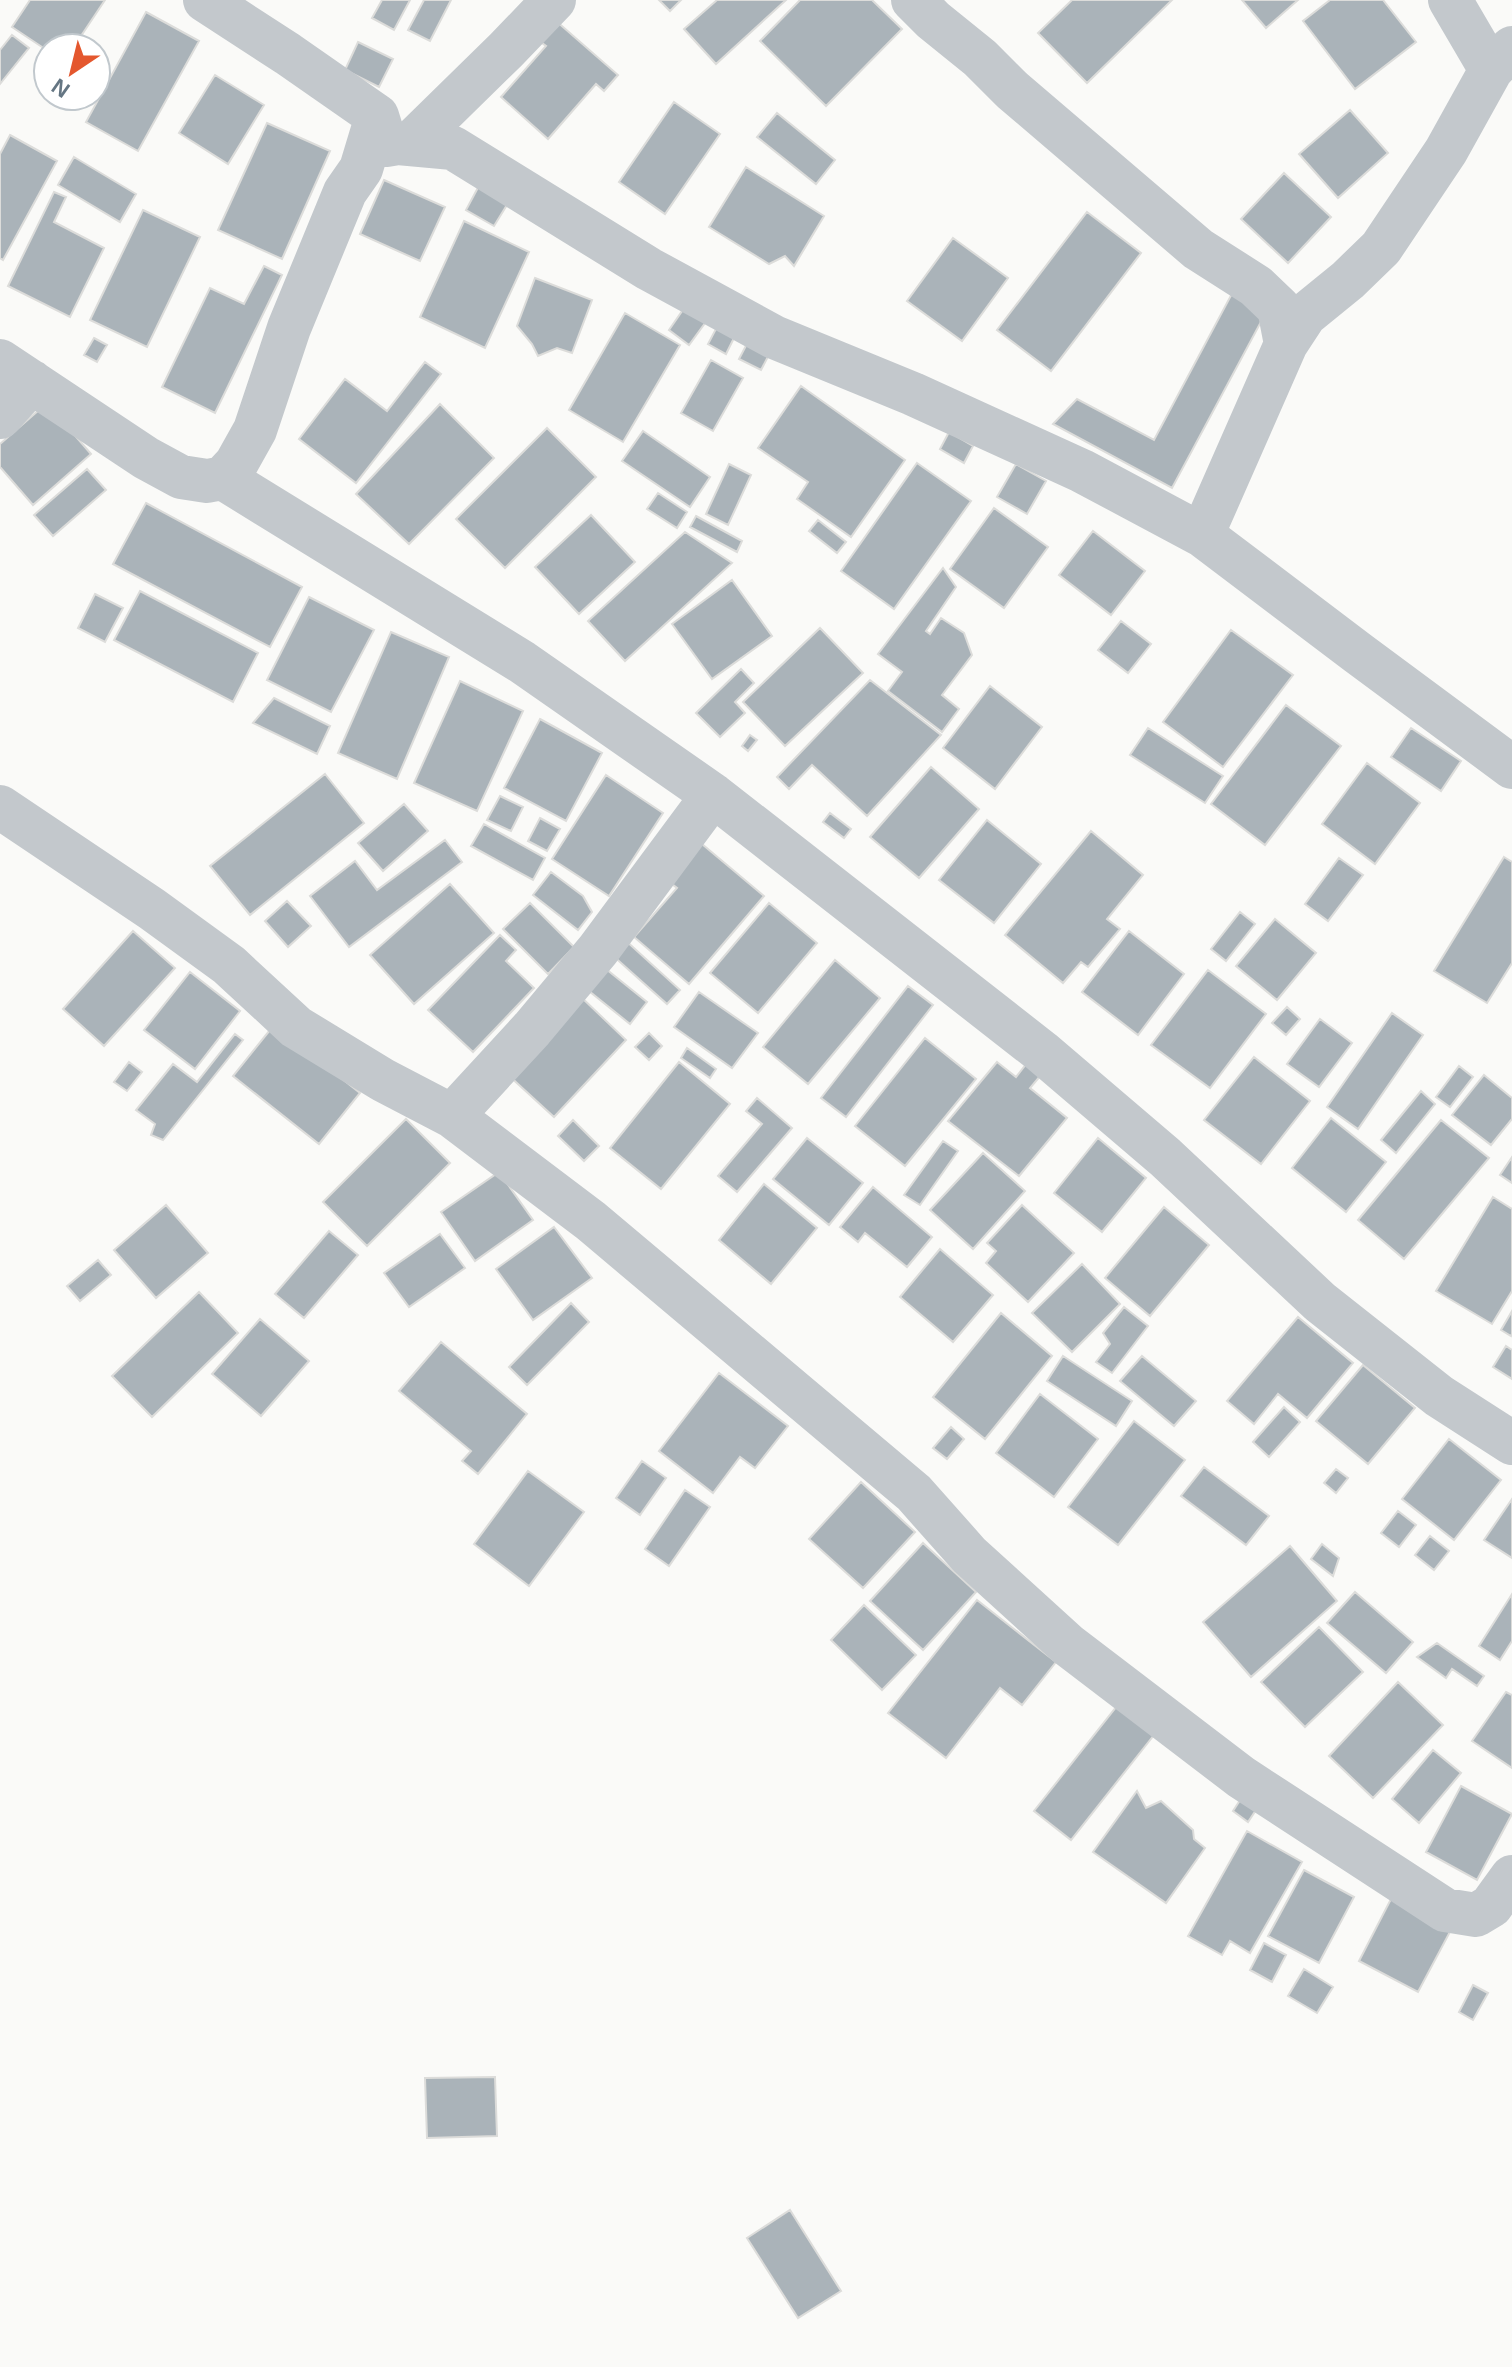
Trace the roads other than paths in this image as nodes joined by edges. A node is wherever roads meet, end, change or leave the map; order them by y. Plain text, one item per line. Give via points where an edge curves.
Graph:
1 (205, 0) edge
2 (554, 0) edge
3 (913, 0) edge
4 (1450, 0) edge
5 (1502, 59) edge
6 (394, 130) junction
7 (1286, 344) junction
8 (16, 372) edge
9 (0, 417) edge
10 (223, 478) junction
11 (1202, 535) junction
12 (1512, 767) edge
13 (713, 795) junction
14 (0, 807) edge
15 (452, 1116) junction
16 (1512, 1443) edge
17 (1512, 1877) edge

1 - 6 street
2 - 6 street via 506,50
3 - 7 street via 1198,249 1256,286 1279,308
4 - 5 street
5 - 7 street via 1381,248 1305,315
6 - 10 street via 345,192 289,328 255,430
6 - 11 street via 453,148 649,269 774,337 1082,471
7 - 11 street
8 - 9 street
8 - 10 street via 181,477
10 - 13 street via 522,662
11 - 12 street
13 - 15 street via 598,950
13 - 16 street via 1042,1052 1165,1157 1320,1302 1439,1396
14 - 15 street via 229,965 296,1027
15 - 17 street via 591,1221 914,1493 969,1555 1068,1645 1241,1777 1445,1910 1476,1915 1491,1906

